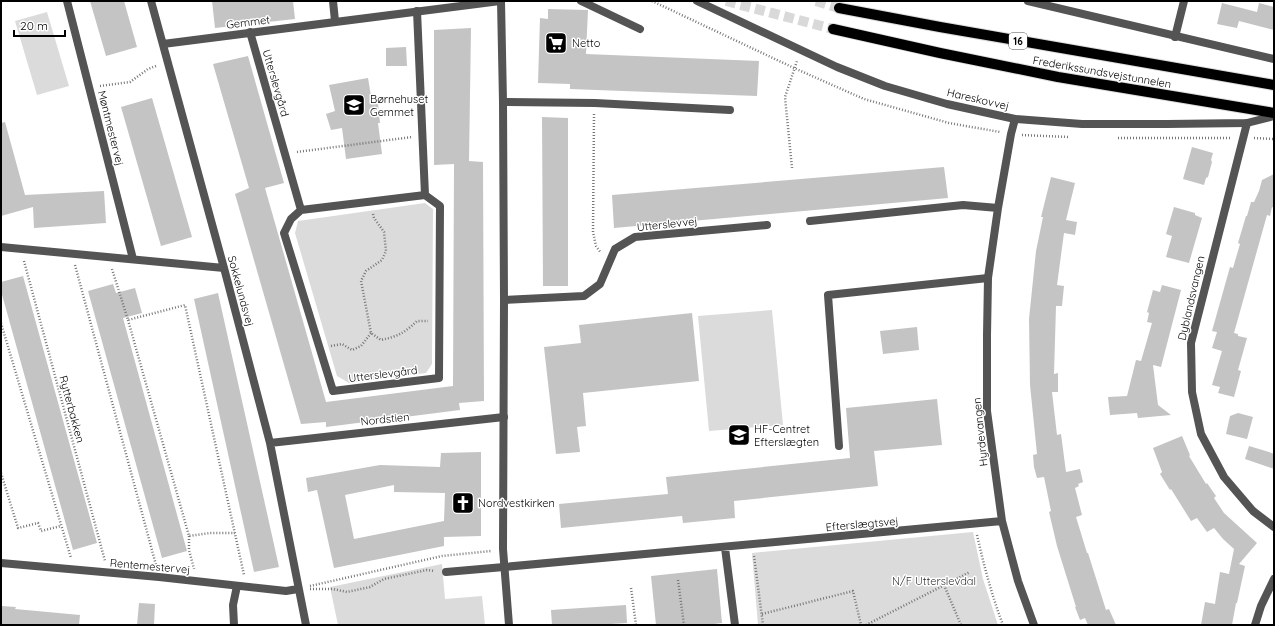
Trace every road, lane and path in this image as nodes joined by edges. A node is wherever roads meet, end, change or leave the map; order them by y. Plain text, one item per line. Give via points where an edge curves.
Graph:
1 (67, 1) edge
2 (152, 1) edge
3 (333, 1) edge
4 (501, 1) edge
5 (581, 1) edge
6 (697, 1) edge
7 (1028, 1) edge
8 (1184, 1) edge
9 (1044, 3) edge
10 (839, 8) tunnel mouth
11 (417, 11) junction
12 (335, 21) junction
13 (640, 30) dead end
14 (833, 30) tunnel mouth
15 (250, 32) junction
16 (1175, 37) junction
17 (163, 44) junction
18 (802, 50) junction
19 (1274, 60) edge
20 (168, 62) junction
21 (1274, 85) edge
22 (89, 87) junction
23 (504, 102) junction
24 (595, 104) junction
25 (730, 110) dead end
26 (1274, 115) edge
27 (1015, 119) junction
28 (1247, 123) junction
29 (422, 136) junction
30 (285, 153) junction
31 (792, 168) dead end
32 (425, 195) junction
33 (373, 202) junction
34 (998, 208) junction
35 (301, 210) junction
36 (810, 221) dead end
37 (767, 225) dead end
38 (1, 247) edge
39 (20, 249) junction
40 (72, 254) junction
41 (108, 257) junction
42 (133, 260) junction
43 (608, 265) junction
44 (224, 268) junction
45 (988, 278) junction
46 (504, 300) junction
47 (128, 320) junction
48 (439, 320) junction
49 (1, 323) edge
50 (371, 333) junction
51 (319, 347) junction
52 (504, 417) junction
53 (270, 443) junction
54 (840, 446) dead end
55 (1, 473) edge
56 (1002, 521) junction
57 (974, 524) junction
58 (61, 526) junction
59 (1274, 528) edge
60 (235, 533) junction
61 (190, 536) junction
62 (752, 545) junction
63 (725, 548) junction
64 (503, 550) junction
65 (1, 563) edge
66 (504, 567) junction
67 (74, 570) junction
68 (446, 572) joint
69 (970, 572) dead end
70 (108, 573) junction
71 (159, 577) junction
72 (1274, 579) edge
73 (678, 580) dead end
74 (197, 581) junction
75 (944, 585) junction
76 (237, 586) junction
77 (247, 586) junction
78 (631, 588) dead end
79 (298, 589) junction
80 (762, 614) junction
81 (234, 625) edge
82 (306, 625) edge
83 (509, 625) edge
84 (636, 625) edge
85 (684, 625) edge
86 (735, 625) edge
87 (763, 625) edge
88 (861, 625) edge
89 (866, 625) edge
90 (961, 625) edge
91 (1002, 625) edge
92 (1034, 625) edge
93 (1255, 625) edge

1 - 22 street, Møntmestervej
2 - 17 street, Sokkelundsvej
3 - 12 street
4 - 11 street, Gemmet
4 - 23 street
5 - 13 street
6 - 18 street, Hareskovvej
7 - 9 street
8 - 16 street
9 - 16 street
10 - 21 main road, Frederikssundsvejstunnelen / 16
11 - 12 street, Gemmet
11 - 29 street
12 - 15 street, Gemmet
14 - 26 main road, Frederikssundsvejstunnelen via 1058,77
15 - 17 street, Gemmet
15 - 30 street, Utterslevgård
16 - 19 street
17 - 20 street, Sokkelundsvej
18 - 27 street, Hareskovvej via 885,86 947,104
18 - 31 path via 785,97
20 - 22 path via 148,69 130,82
20 - 44 street, Sokkelundsvej
22 - 42 street, Møntmestervej
23 - 24 street
23 - 46 street
24 - 25 street
24 - 43 path via 593,232 596,246
26 - 28 street, Hareskovvej
27 - 28 street, Hareskovvej via 1082,124
27 - 34 street, Hyrdevangen
28 - 59 street, Dyblandsvangen via 1191,344 1192,392 1201,434 1224,477 1253,511
29 - 30 path
29 - 32 street
30 - 35 street, Utterslevgård
32 - 33 street
32 - 48 street, Utterslevgård via 440,206
33 - 35 street
33 - 50 path via 374,218 384,232 386,251 382,260 366,271 361,281
34 - 36 street via 963,205
34 - 45 street, Hyrdevangen
35 - 51 street, Utterslevgård via 291,219 284,233
37 - 43 street, Utterslevvej via 635,237 615,249
38 - 39 street
39 - 40 street
39 - 70 path, Rytterbakken
40 - 41 street
40 - 71 path
41 - 42 street
41 - 47 path
42 - 44 street
43 - 46 street, Utterslevvej via 600,284 584,296
44 - 53 street, Sokkelundsvej
45 - 54 street via 828,295
45 - 56 street, Hyrdevangen via 987,411
46 - 52 street
47 - 60 path via 185,305
47 - 61 path
48 - 50 path via 417,321 406,332 381,340
48 - 51 street, Utterslevgård via 439,378 333,391
49 - 58 path
50 - 51 path via 361,346 352,350 342,344
52 - 53 street, Nordstien
52 - 64 street
53 - 79 street, Sokkelundsvej
55 - 58 path via 18,528 38,523 40,531
56 - 57 street, Efterslægtsvej
56 - 92 street, Hyrdevangen via 1018,581
57 - 62 street, Efterslægtsvej
57 - 91 path
58 - 67 path
60 - 61 path
60 - 77 path
61 - 74 path via 189,550
62 - 63 street, Efterslægtsvej
62 - 80 path
63 - 66 street, Efterslægtsvej
63 - 86 street
64 - 66 street
64 - 79 path via 442,556
65 - 67 street, Rentemestervej
66 - 68 street, Efterslægtsvej
66 - 83 street
67 - 70 street, Rentemestervej
68 - 79 path via 420,571 384,579 370,587 347,592 334,589
69 - 75 path
70 - 71 street, Rentemestervej
71 - 74 street, Rentemestervej
72 - 93 street
73 - 85 path
74 - 76 street, Rentemestervej
75 - 89 path
75 - 90 path
76 - 77 street, Rentemestervej
76 - 81 street via 233,605
77 - 79 street, Rentemestervej via 286,591
78 - 84 path
79 - 82 street, Sokkelundsvej
80 - 87 path
80 - 88 path via 853,590

